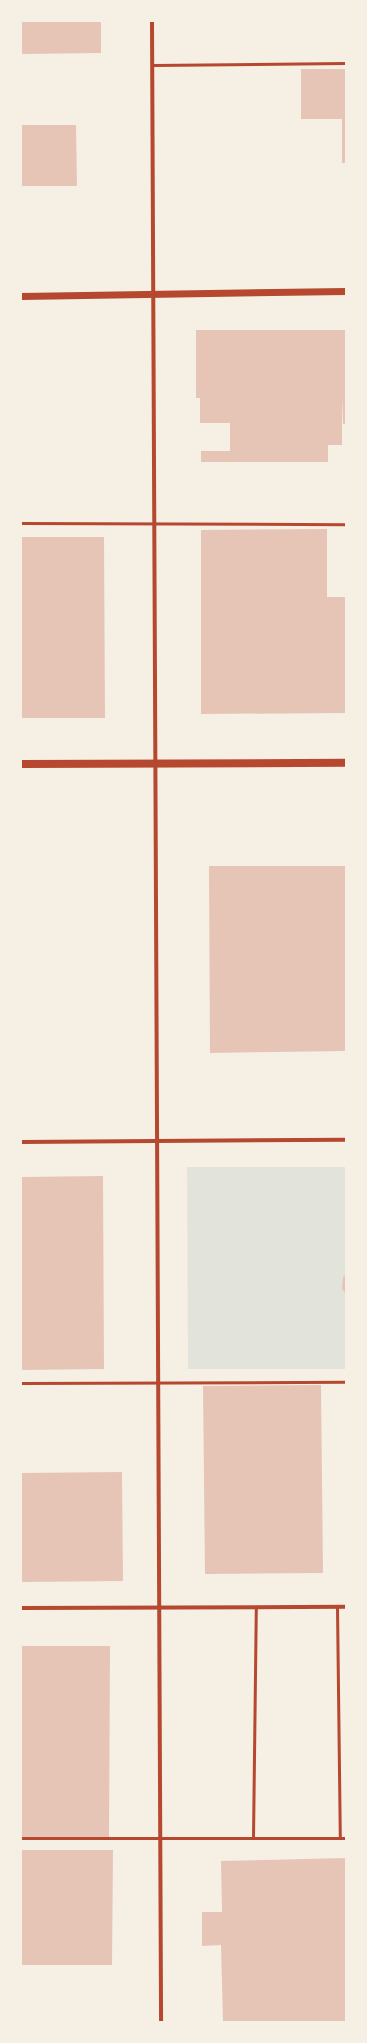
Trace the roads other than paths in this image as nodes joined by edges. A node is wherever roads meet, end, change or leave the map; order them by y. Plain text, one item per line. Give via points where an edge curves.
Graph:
1 (152, 21) edge
2 (346, 63) edge
3 (153, 65) junction
4 (346, 292) edge
5 (154, 294) junction
6 (21, 296) edge
7 (21, 523) edge
8 (346, 524) edge
9 (154, 525) junction
10 (155, 762) junction
11 (346, 763) edge
12 (21, 764) edge
13 (346, 1140) edge
14 (157, 1141) junction
15 (21, 1142) edge
16 (158, 1382) junction
17 (346, 1382) edge
18 (21, 1383) edge
19 (337, 1607) junction
20 (346, 1607) edge
21 (21, 1608) edge
22 (159, 1608) junction
23 (256, 1608) junction
24 (21, 1838) edge
25 (160, 1838) junction
26 (253, 1838) junction
27 (340, 1838) junction
28 (346, 1838) edge
29 (161, 2022) edge

1 - 3 street
2 - 3 lane
3 - 5 street
4 - 5 street
5 - 6 street
5 - 9 street
7 - 9 lane
8 - 9 lane
9 - 10 street
10 - 11 main road
10 - 12 main road
10 - 14 street
13 - 14 street
14 - 15 street
14 - 16 street
16 - 17 lane
16 - 18 lane
16 - 22 street
19 - 20 street
19 - 23 street
19 - 27 lane
21 - 22 street
22 - 23 street
22 - 25 street
23 - 26 lane
24 - 25 lane
25 - 26 lane
25 - 29 street
26 - 27 lane
27 - 28 lane

